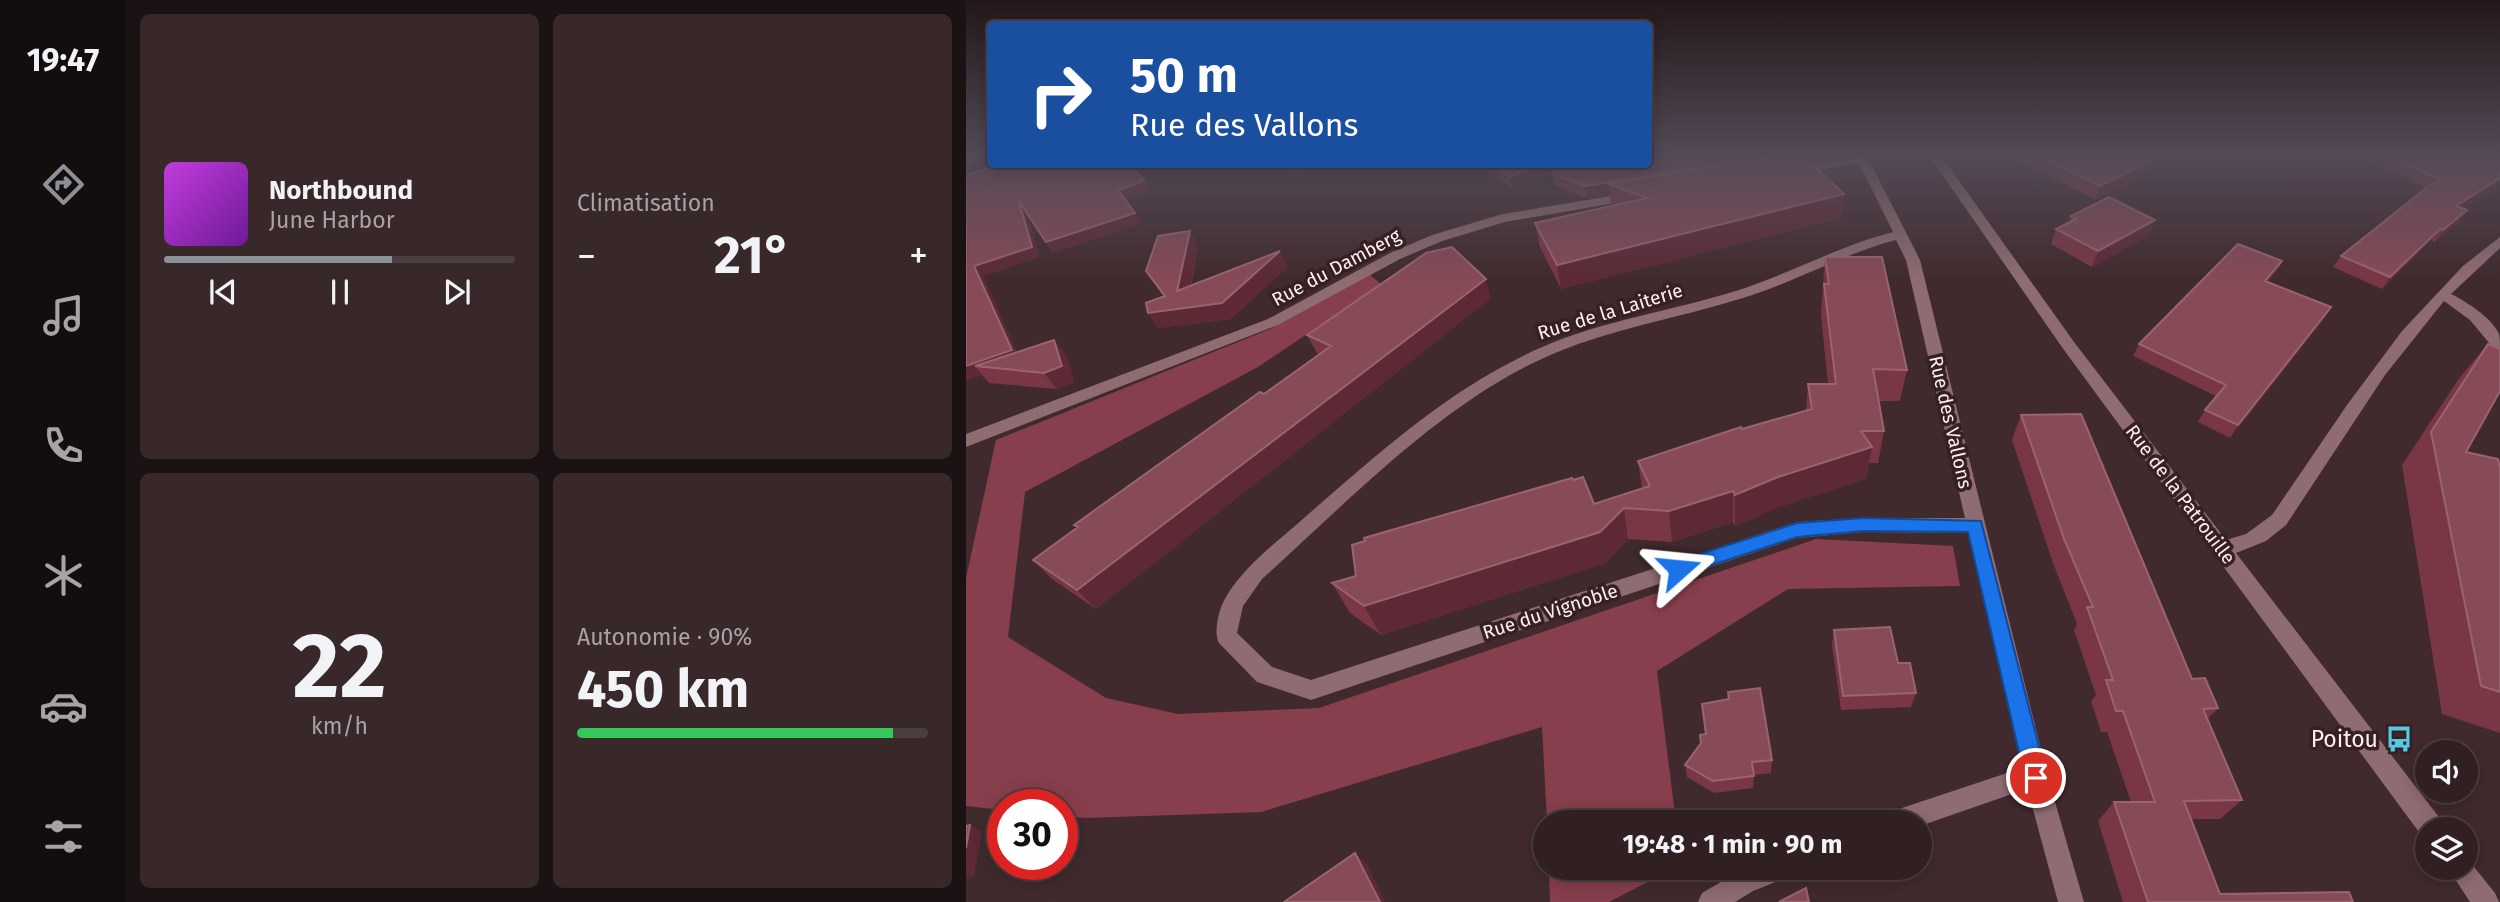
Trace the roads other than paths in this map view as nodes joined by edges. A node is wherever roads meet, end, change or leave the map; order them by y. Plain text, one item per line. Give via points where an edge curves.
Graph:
1 (1635, 196) edge
2 (1882, 196) edge
3 (1964, 196) edge
4 (1902, 234) junction
5 (2500, 242) edge
6 (2443, 295) junction
7 (2500, 346) edge
8 (966, 441) edge
9 (1975, 526) junction
10 (2222, 548) junction
11 (1226, 636) joint
12 (2036, 778) junction
13 (1931, 810) edge
14 (2423, 817) edge
15 (1748, 880) edge
16 (2470, 880) edge
17 (1711, 902) edge
18 (2071, 902) edge
19 (2486, 902) edge

1 - 8 street, Rue du Damberg via 1503,218 1437,238 1273,322
2 - 4 street, Rue des Vallons
3 - 10 street, Rue de la Patrouille via 2069,346
4 - 9 street, Rue des Vallons via 1913,260
4 - 11 street, Rue de la Laiterie via 1867,243 1753,290 1563,344 1521,363 1429,423 1255,573 1233,603
5 - 6 street
6 - 7 street via 2487,328
6 - 10 street via 2370,383 2279,520 2248,544
9 - 11 street, Rue du Vignoble via 1797,530 1311,690 1265,676
9 - 12 street, Rue des Vallons
10 - 14 street, Rue de la Patrouille
12 - 13 street
12 - 18 street, Rue des Vallons
15 - 17 street
16 - 19 street

